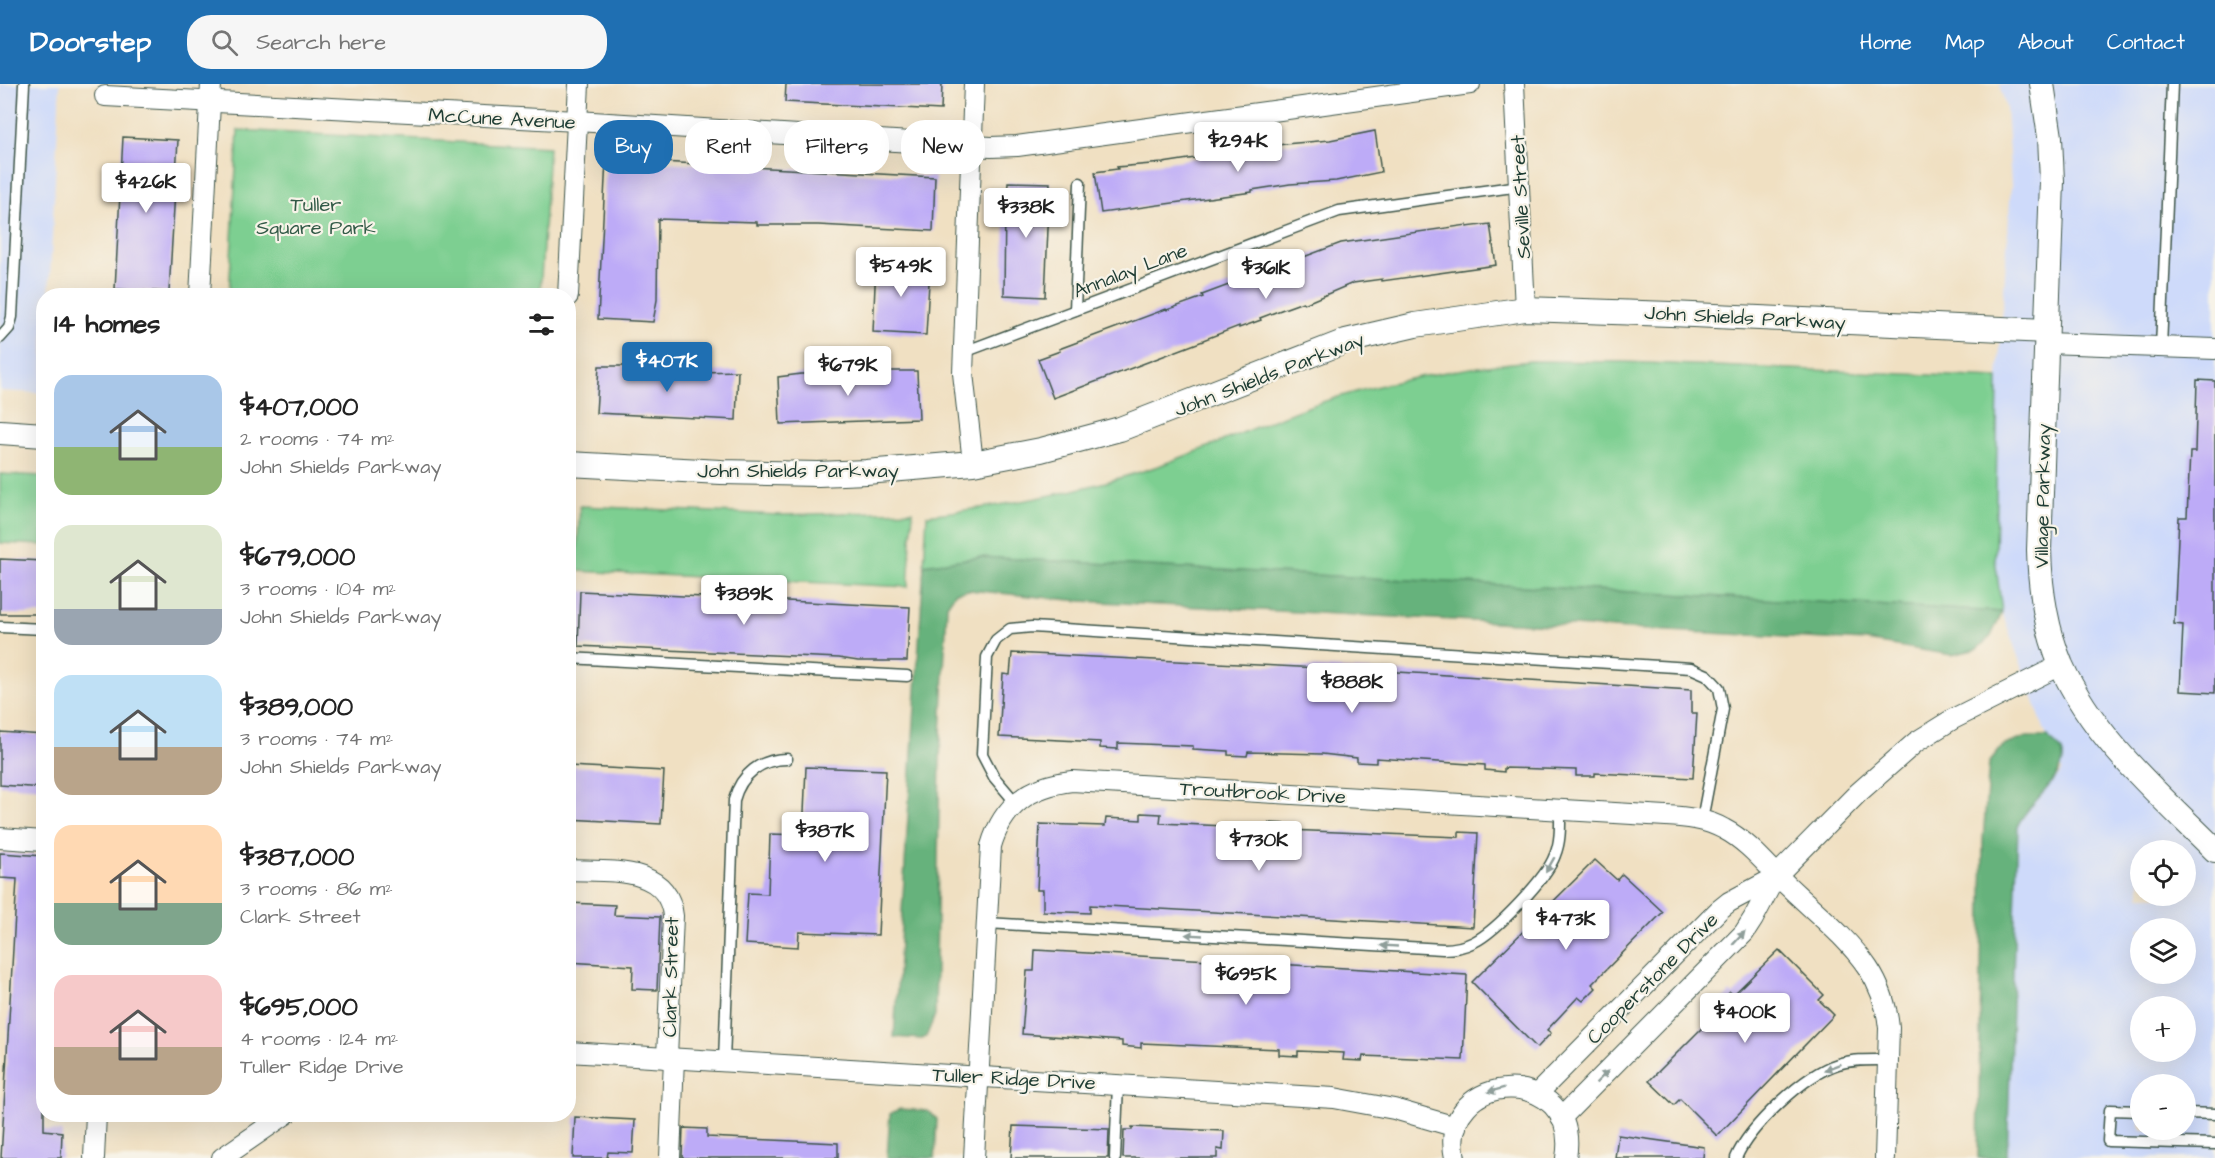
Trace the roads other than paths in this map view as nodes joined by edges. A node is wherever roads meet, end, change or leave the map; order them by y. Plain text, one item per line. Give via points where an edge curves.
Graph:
1 (24, 84) edge
2 (579, 84) edge
3 (974, 84) edge
4 (1470, 84) edge
5 (1514, 84) edge
6 (2042, 84) edge
7 (2172, 84) edge
8 (211, 93) edge
9 (105, 96) dead end
10 (973, 120) edge
11 (577, 121) junction
12 (901, 142) edge
13 (985, 147) edge
14 (972, 174) edge
15 (1080, 183) dead end
16 (1520, 186) junction
17 (200, 288) edge
18 (568, 288) edge
19 (1525, 309) junction
20 (1075, 310) junction
21 (2046, 337) junction
22 (0, 338) edge
23 (2161, 348) junction
24 (2215, 350) edge
25 (964, 352) junction
26 (0, 432) edge
27 (36, 434) edge
28 (973, 463) junction
29 (576, 464) edge
30 (0, 627) edge
31 (36, 629) edge
32 (576, 658) edge
33 (2061, 665) junction
34 (907, 676) dead end
35 (787, 759) dead end
36 (1016, 803) junction
37 (1560, 809) junction
38 (1702, 820) junction
39 (0, 838) edge
40 (36, 840) edge
41 (2215, 850) edge
42 (576, 871) edge
43 (1777, 875) junction
44 (987, 923) junction
45 (576, 1052) edge
46 (671, 1058) junction
47 (1889, 1060) junction
48 (724, 1061) junction
49 (978, 1076) junction
50 (1118, 1084) junction
51 (1537, 1094) junction
52 (2130, 1111) edge
53 (2196, 1113) edge
54 (2215, 1114) edge
55 (1561, 1118) junction
56 (96, 1122) edge
57 (274, 1122) edge
58 (1456, 1127) junction
59 (2215, 1144) edge
60 (94, 1158) edge
61 (222, 1158) edge
62 (670, 1158) edge
63 (974, 1158) edge
64 (1115, 1158) edge
65 (1455, 1158) edge
66 (1566, 1158) edge
67 (1736, 1158) edge
68 (1886, 1158) edge

1 - 22 lane via 12,317
2 - 11 street
3 - 10 street
4 - 13 street, McCune Avenue via 1017,146
5 - 16 street, Seville Street
6 - 21 street, Village Parkway via 2052,158
7 - 23 lane
8 - 9 street, McCune Avenue
8 - 11 street, McCune Avenue
8 - 17 street
11 - 12 street, McCune Avenue
11 - 18 street
14 - 25 street
15 - 20 lane
16 - 19 street, Seville Street
16 - 20 lane, Annalay Lane via 1339,211
19 - 21 street, John Shields Parkway
19 - 28 street, John Shields Parkway via 1415,325 1346,342 1120,429
20 - 25 lane, Annalay Lane
21 - 23 street
21 - 33 street, Village Parkway via 2040,572 2048,624
23 - 24 street
25 - 28 street
26 - 27 street
28 - 29 street, John Shields Parkway via 818,474
30 - 31 lane
32 - 34 lane
33 - 41 street, Village Parkway via 2092,720 2119,753
33 - 43 street, Cooperstone Drive via 1916,742 1858,793
35 - 48 lane via 764,763 750,771 739,784 734,800
36 - 37 street, Troutbrook Drive via 1044,786 1072,781
36 - 38 lane via 994,777 982,754 987,657 996,639 1010,629 1032,627 1691,668 1707,675 1719,688 1723,709
36 - 44 street, Troutbrook Drive via 1002,820 992,846
37 - 38 street, Troutbrook Drive
37 -> 44 lane via 1558,846 1548,870 1491,931 1456,948
38 - 43 street, Troutbrook Drive via 1739,838
39 - 40 street
42 - 46 street, Clark Street via 643,876 660,885 667,896 673,916
43 - 47 street, Troutbrook Drive via 1868,968 1886,1009
43 - 51 street, Cooperstone Drive via 1719,910
55 -> 43 street, Cooperstone Drive via 1744,933
44 - 49 street, Troutbrook Drive
45 - 46 street, Tuller Ridge Drive
46 - 48 street, Tuller Ridge Drive
46 - 62 street, Clark Street
47 -> 67 lane via 1847,1062 1817,1073 1756,1126
47 - 68 street, Troutbrook Drive
48 - 49 street, Tuller Ridge Drive
49 - 50 street, Tuller Ridge Drive
49 - 63 street, Troutbrook Drive
50 - 58 street, Tuller Ridge Drive via 1334,1098 1394,1108
50 - 64 lane
51 - 55 street
51 -> 58 street via 1516,1087 1490,1091 1469,1105
52 - 59 lane via 2110,1110 2108,1141
53 - 54 lane
55 - 66 street via 1567,1140
56 - 60 street
57 - 61 street
58 - 65 street

